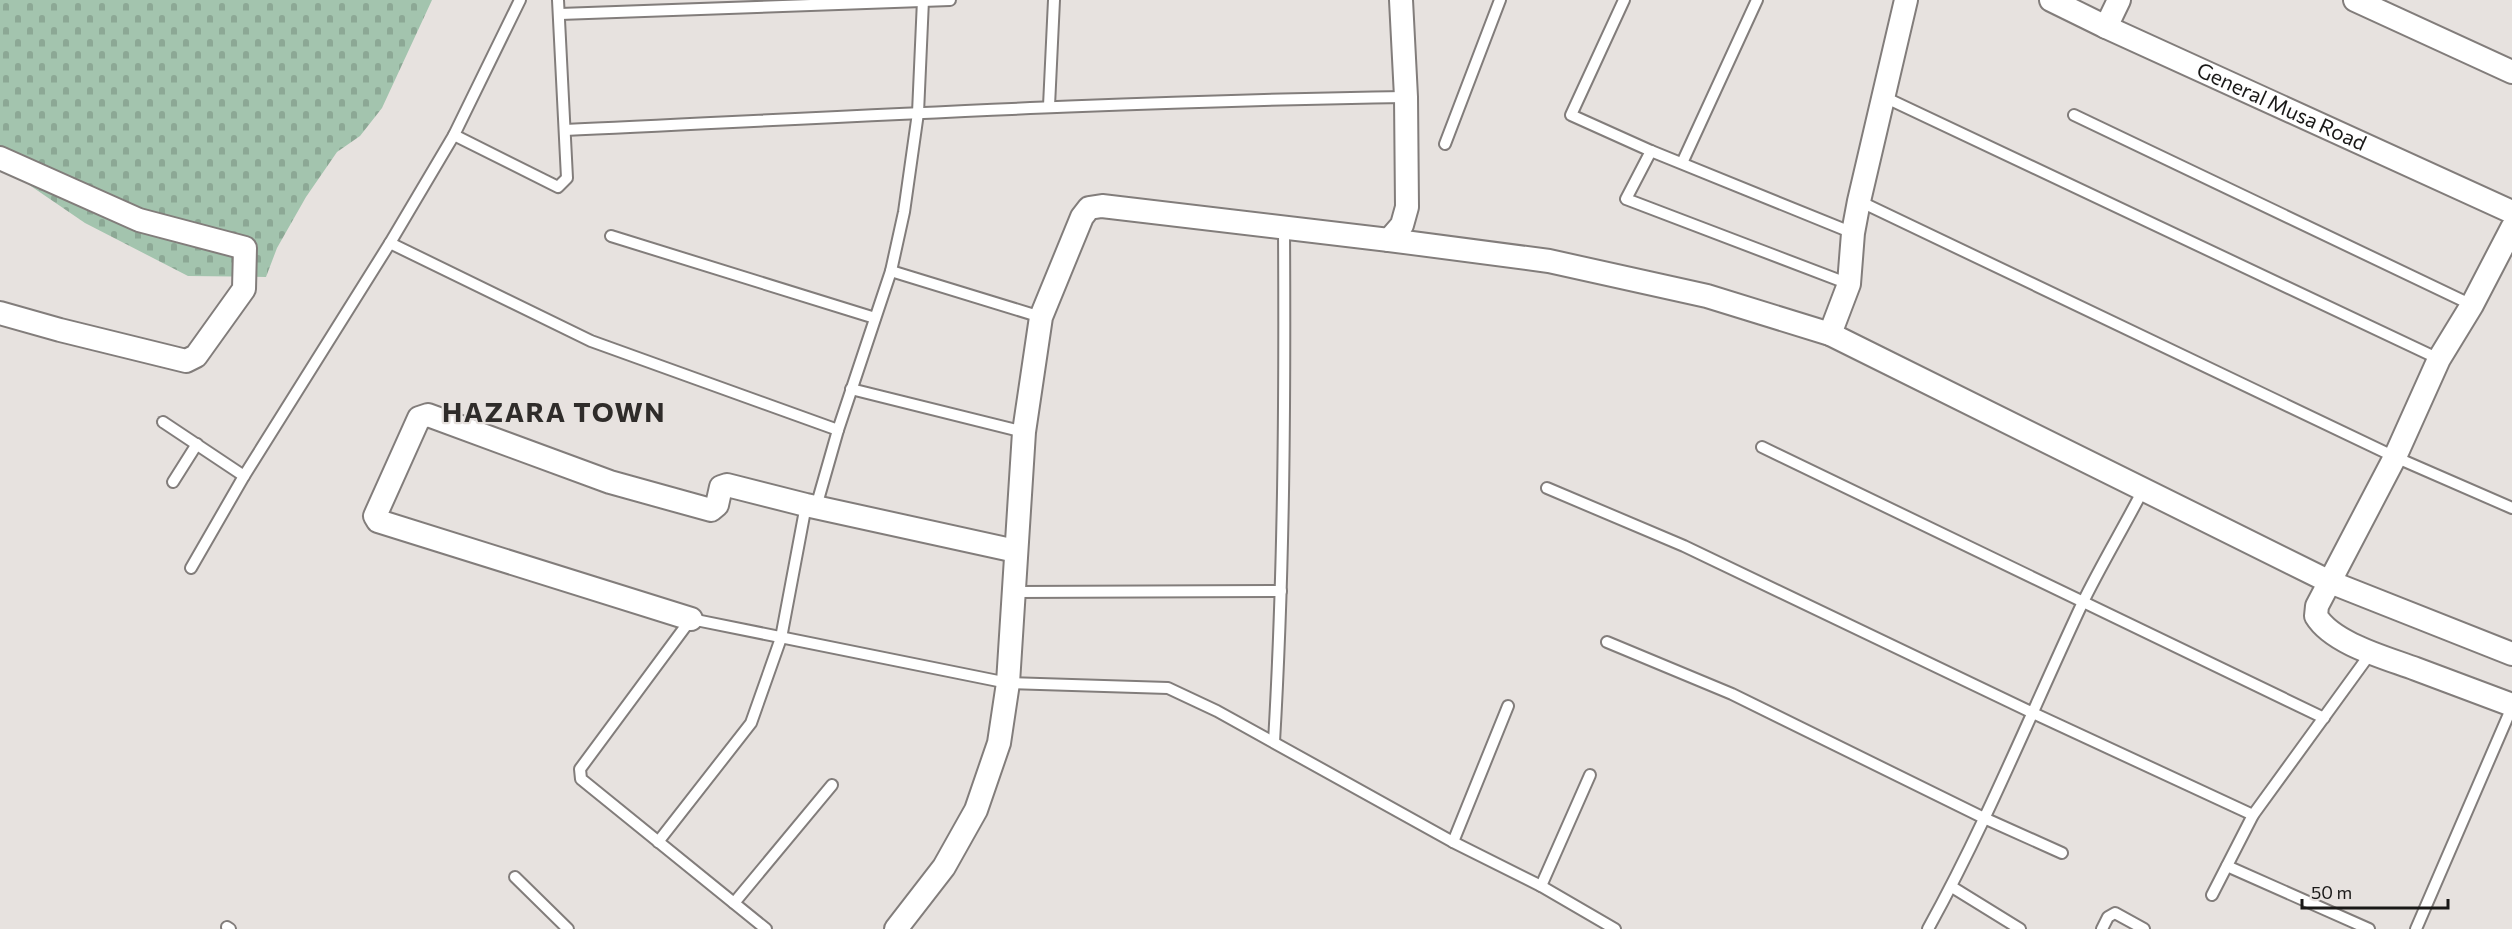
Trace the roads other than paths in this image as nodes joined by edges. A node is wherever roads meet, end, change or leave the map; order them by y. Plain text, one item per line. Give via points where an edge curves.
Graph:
1 (520, 0) edge
2 (558, 0) edge
3 (950, 0) edge
4 (1054, 0) edge
5 (1401, 0) edge
6 (1500, 0) edge
7 (1624, 0) edge
8 (1757, 0) edge
9 (1906, 0) edge
10 (2052, 0) edge
11 (2119, 0) edge
12 (2355, 0) edge
13 (923, 1) edge
14 (560, 14) junction
15 (2106, 27) junction
16 (2512, 72) edge
17 (1882, 96) junction
18 (1406, 97) junction
19 (1049, 106) junction
20 (918, 113) junction
21 (2074, 115) dead end
22 (565, 130) junction
23 (454, 135) junction
24 (1445, 144) dead end
25 (1651, 151) junction
26 (0, 158) edge
27 (1682, 163) junction
28 (1859, 201) junction
29 (2512, 212) edge
30 (1284, 228) junction
31 (2512, 228) edge
32 (1853, 233) junction
33 (611, 236) dead end
34 (1389, 240) junction
35 (390, 243) junction
36 (891, 271) junction
37 (1849, 284) junction
38 (2472, 305) junction
39 (0, 313) edge
40 (1041, 317) junction
41 (875, 318) junction
42 (1830, 333) junction
43 (2439, 359) junction
44 (851, 389) junction
45 (163, 422) dead end
46 (838, 430) junction
47 (1024, 432) junction
48 (197, 444) junction
49 (1762, 447) dead end
50 (2395, 457) junction
51 (244, 476) junction
52 (174, 482) dead end
53 (1547, 488) dead end
54 (2144, 488) junction
55 (811, 506) junction
56 (2512, 508) edge
57 (1016, 551) junction
58 (191, 568) dead end
59 (2330, 582) junction
60 (1281, 591) junction
61 (1015, 592) junction
62 (2083, 602) junction
63 (691, 619) junction
64 (781, 638) junction
65 (1607, 642) dead end
66 (2370, 654) junction
67 (2512, 654) edge
68 (1008, 684) junction
69 (1508, 706) dead end
70 (2512, 706) edge
71 (2033, 713) junction
72 (2324, 718) junction
73 (1274, 742) junction
74 (1590, 775) dead end
75 (832, 785) dead end
76 (2253, 815) junction
77 (1984, 818) junction
78 (658, 842) junction
79 (1453, 842) junction
80 (2062, 853) dead end
81 (2227, 866) junction
82 (515, 877) dead end
83 (1541, 886) junction
84 (1952, 887) junction
85 (2212, 895) dead end
86 (734, 903) junction
87 (568, 929) edge
88 (766, 929) edge
89 (896, 929) edge
90 (1616, 929) edge
91 (1928, 929) edge
92 (2020, 929) edge
93 (2102, 929) edge
94 (2144, 929) edge
95 (2369, 929) edge
96 (2416, 929) edge

1 - 23 lane
2 - 14 lane
3 - 13 lane
4 - 19 lane
5 - 18 street
6 - 24 lane
7 - 25 lane via 1571,115
8 - 27 lane
9 - 17 street
10 - 15 street, General Musa Road
11 - 15 street
12 - 16 street
13 - 14 lane
13 - 20 lane
14 - 22 lane
15 - 29 street, General Musa Road
17 - 28 street
17 - 43 lane
18 - 19 lane
18 - 34 street via 1407,207 1402,225
19 - 20 lane
20 - 22 lane
20 - 36 lane
21 - 38 lane
22 - 23 lane via 567,178 558,188
23 - 35 lane
25 - 27 lane
25 - 37 lane via 1626,199
26 - 39 street via 139,220 245,248 244,289 196,356 186,361
27 - 32 lane
28 - 32 street
28 - 50 lane
30 - 34 street
30 - 40 street via 1102,206 1089,208
30 - 60 lane
31 - 38 street
32 - 37 street
33 - 41 lane
34 - 42 street via 1550,261 1707,296
35 - 46 lane via 591,341
35 - 51 lane
36 - 40 lane
36 - 41 lane
37 - 42 street
38 - 43 street
40 - 47 street
41 - 44 lane
42 - 54 street
43 - 50 street
44 - 46 lane
44 - 47 lane
45 - 48 lane
46 - 55 lane
47 - 57 street
48 - 51 lane
48 - 52 lane
49 - 62 lane
50 - 56 lane
50 - 59 street
51 - 58 lane
53 - 71 lane via 1684,546
54 - 59 street
54 - 62 lane
55 - 57 street
55 - 63 street via 727,485 721,487 717,505 711,510 610,482 428,415 419,418 375,516 378,521
55 - 64 lane
57 - 61 street
59 - 66 street via 2316,616 2321,624
59 - 67 street
60 - 61 lane
60 - 73 lane
61 - 68 street
62 - 71 lane
62 - 72 lane
63 - 64 lane
63 - 78 lane via 580,769 581,778
64 - 68 lane
64 - 78 lane via 751,723
65 - 77 lane via 1732,694
66 - 70 street
66 - 72 lane
68 - 73 lane via 1168,688
68 - 89 street via 999,743 976,810 944,867
69 - 79 lane
70 - 96 lane
71 - 76 lane
71 - 77 lane
72 - 76 lane
73 - 79 lane
74 - 83 lane
75 - 86 lane
76 - 81 lane
77 - 80 lane
77 - 84 lane
78 - 86 lane
79 - 83 lane
81 - 85 lane
81 - 95 lane
82 - 87 lane
83 - 90 lane
84 - 91 lane
84 - 92 lane
86 - 88 lane
93 - 94 lane via 2115,913

